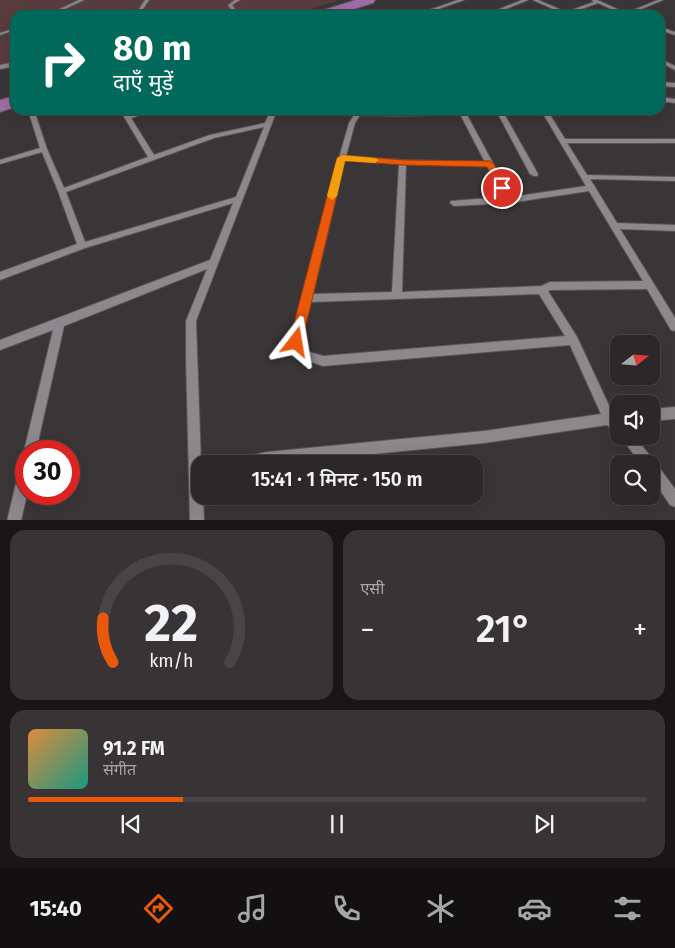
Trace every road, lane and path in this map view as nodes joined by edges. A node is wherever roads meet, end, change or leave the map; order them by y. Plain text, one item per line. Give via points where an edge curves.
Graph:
1 (82, 0) edge
2 (237, 0) edge
3 (369, 0) edge
4 (462, 0) edge
5 (526, 0) edge
6 (535, 0) edge
7 (662, 0) edge
8 (595, 1) edge
9 (61, 10) edge
10 (234, 10) edge
11 (348, 10) edge
12 (431, 10) edge
13 (501, 10) edge
14 (557, 10) edge
15 (575, 10) edge
16 (616, 10) edge
17 (639, 10) edge
18 (33, 115) edge
19 (126, 115) edge
20 (272, 115) edge
21 (356, 115) edge
22 (464, 115) edge
23 (505, 115) edge
24 (547, 115) edge
25 (268, 124) junction
26 (562, 141) junction
27 (675, 141) edge
28 (44, 149) junction
29 (152, 158) junction
30 (342, 158) junction
31 (0, 162) edge
32 (403, 162) junction
33 (490, 164) junction
34 (534, 174) dead end
35 (584, 178) junction
36 (675, 178) edge
37 (591, 188) junction
38 (62, 191) junction
39 (240, 198) junction
40 (509, 200) junction
41 (454, 203) dead end
42 (614, 226) junction
43 (675, 228) edge
44 (82, 246) junction
45 (215, 262) junction
46 (0, 276) edge
47 (650, 285) junction
48 (542, 290) junction
49 (397, 296) junction
50 (307, 298) junction
51 (60, 323) junction
52 (675, 327) edge
53 (573, 340) junction
54 (0, 345) edge
55 (610, 410) edge
56 (675, 413) edge
57 (660, 414) edge
58 (610, 419) edge
59 (33, 440) edge
60 (633, 445) edge
61 (197, 455) edge
62 (298, 455) edge
63 (642, 455) edge
64 (660, 479) edge
65 (675, 500) edge
66 (17, 505) edge
67 (197, 505) edge
68 (14, 520) edge
69 (197, 520) edge

1 - 9 street
2 - 10 street via 230,5
3 - 11 main road
4 - 12 street
5 - 13 street
6 - 14 street
7 - 17 street
8 - 15 street
8 - 16 street
18 - 28 street
19 - 29 street
20 - 25 street
21 - 30 street
22 - 33 street
23 - 34 street
24 - 26 street
25 - 29 street via 212,136
25 - 39 street
26 - 27 street
26 - 35 street
28 - 31 street
28 - 38 street
29 - 38 street
30 - 32 street
30 - 50 street
32 - 33 street
32 - 49 street
33 - 40 street
35 - 36 street
35 - 37 street
37 - 40 street
37 - 42 street
38 - 44 street
39 - 44 street
39 - 45 street
40 - 41 street
42 - 43 street
42 - 47 street
44 - 46 street
45 - 51 street
45 - 61 street via 191,321
47 - 48 street via 550,286
47 - 52 street
48 - 49 street
48 - 53 street
49 - 50 street
50 - 53 street via 296,342 303,355 324,361
51 - 54 street
51 - 59 street
53 - 55 street
56 - 57 street
58 - 62 street via 484,437
60 - 63 street
64 - 65 street
66 - 68 street
67 - 69 street

